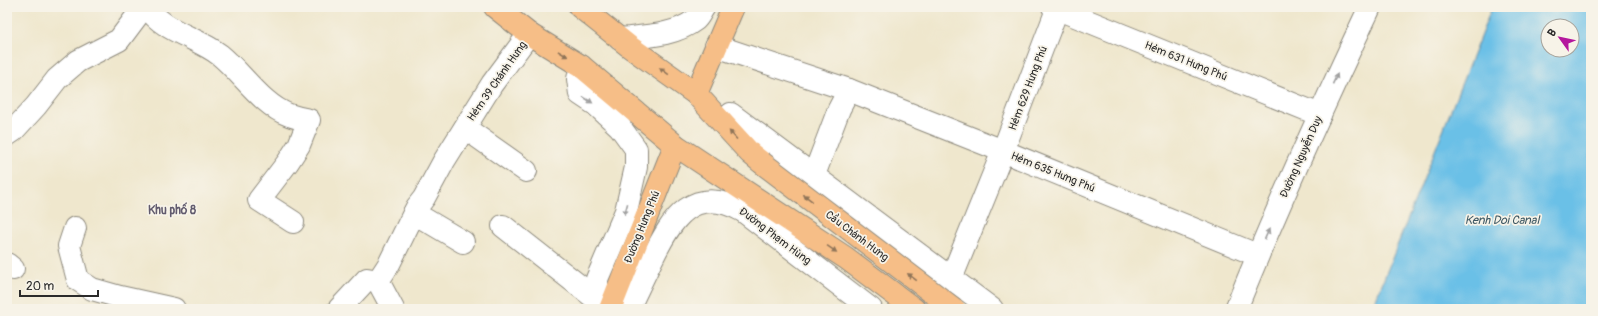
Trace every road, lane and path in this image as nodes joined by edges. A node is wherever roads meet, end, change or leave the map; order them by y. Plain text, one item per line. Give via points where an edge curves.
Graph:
1 (140, 7) edge
2 (147, 7) edge
3 (494, 7) edge
4 (580, 7) edge
5 (704, 7) edge
6 (733, 7) edge
7 (1370, 7) edge
8 (1056, 8) edge
9 (529, 34) junction
10 (620, 38) junction
11 (716, 46) junction
12 (581, 66) junction
13 (849, 90) junction
14 (696, 94) junction
15 (731, 114) dead end
16 (1320, 115) junction
17 (465, 128) junction
18 (7, 135) edge
19 (675, 145) junction
20 (1003, 151) junction
21 (526, 171) dead end
22 (814, 175) junction
23 (414, 213) junction
24 (294, 222) dead end
25 (503, 226) dead end
26 (75, 228) dead end
27 (463, 242) dead end
28 (1257, 256) junction
29 (946, 284) junction
30 (385, 294) edge
31 (174, 309) edge
32 (339, 309) edge
33 (610, 309) edge
34 (628, 309) edge
35 (871, 309) edge
36 (914, 309) edge
37 (954, 309) edge
38 (992, 309) edge
39 (1236, 309) edge

1 - 18 street via 137,16 119,40 78,61 56,79 36,106
2 - 24 street via 162,22 220,55 272,104 288,114 309,120 299,145 259,200
3 - 9 main road
4 - 10 main road
5 - 10 street via 696,19 678,29 659,34
6 - 11 main road
16 -> 7 street, Đường Nguyễn Duy
8 - 16 street, Hẻm 631 Hưng Phú
8 - 20 street, Hẻm 629 Hưng Phú
9 -> 12 main road
9 - 17 street, Hẻm 39 Chánh Hưng via 492,84
14 -> 10 main road
11 - 13 street, Hẻm 635 Hưng Phú
11 - 14 main road
12 - 19 main road
12 -> 33 street via 578,79 580,94 620,127 636,150 636,167 626,211 597,280 597,292
13 - 20 street, Hẻm 635 Hưng Phú
13 - 22 street via 839,109
37 -> 14 main road, Cầu Chánh Hưng, bridge via 750,153
15 - 22 street
28 -> 16 street, Đường Nguyễn Duy
17 - 21 street, Hẻm 39 Chánh Hưng
17 - 23 street, Hẻm 39 Chánh Hưng
19 - 33 main road, Đường Hưng Phú
19 -> 36 main road via 846,258
20 - 28 street, Hẻm 635 Hưng Phú
20 - 29 street, Hẻm 629 Hưng Phú
22 - 29 street
23 - 27 street
23 - 30 street, Hẻm 39 Chánh Hưng via 389,264
25 - 33 street
26 - 31 street via 69,246 78,280 92,289
28 - 39 street, Đường Nguyễn Duy
29 - 38 street
30 - 32 street, Hẻm 39 Chánh Hưng via 367,279
34 - 35 street, Đường Phạm Hùng via 672,222 692,206 707,201 720,202 743,211

